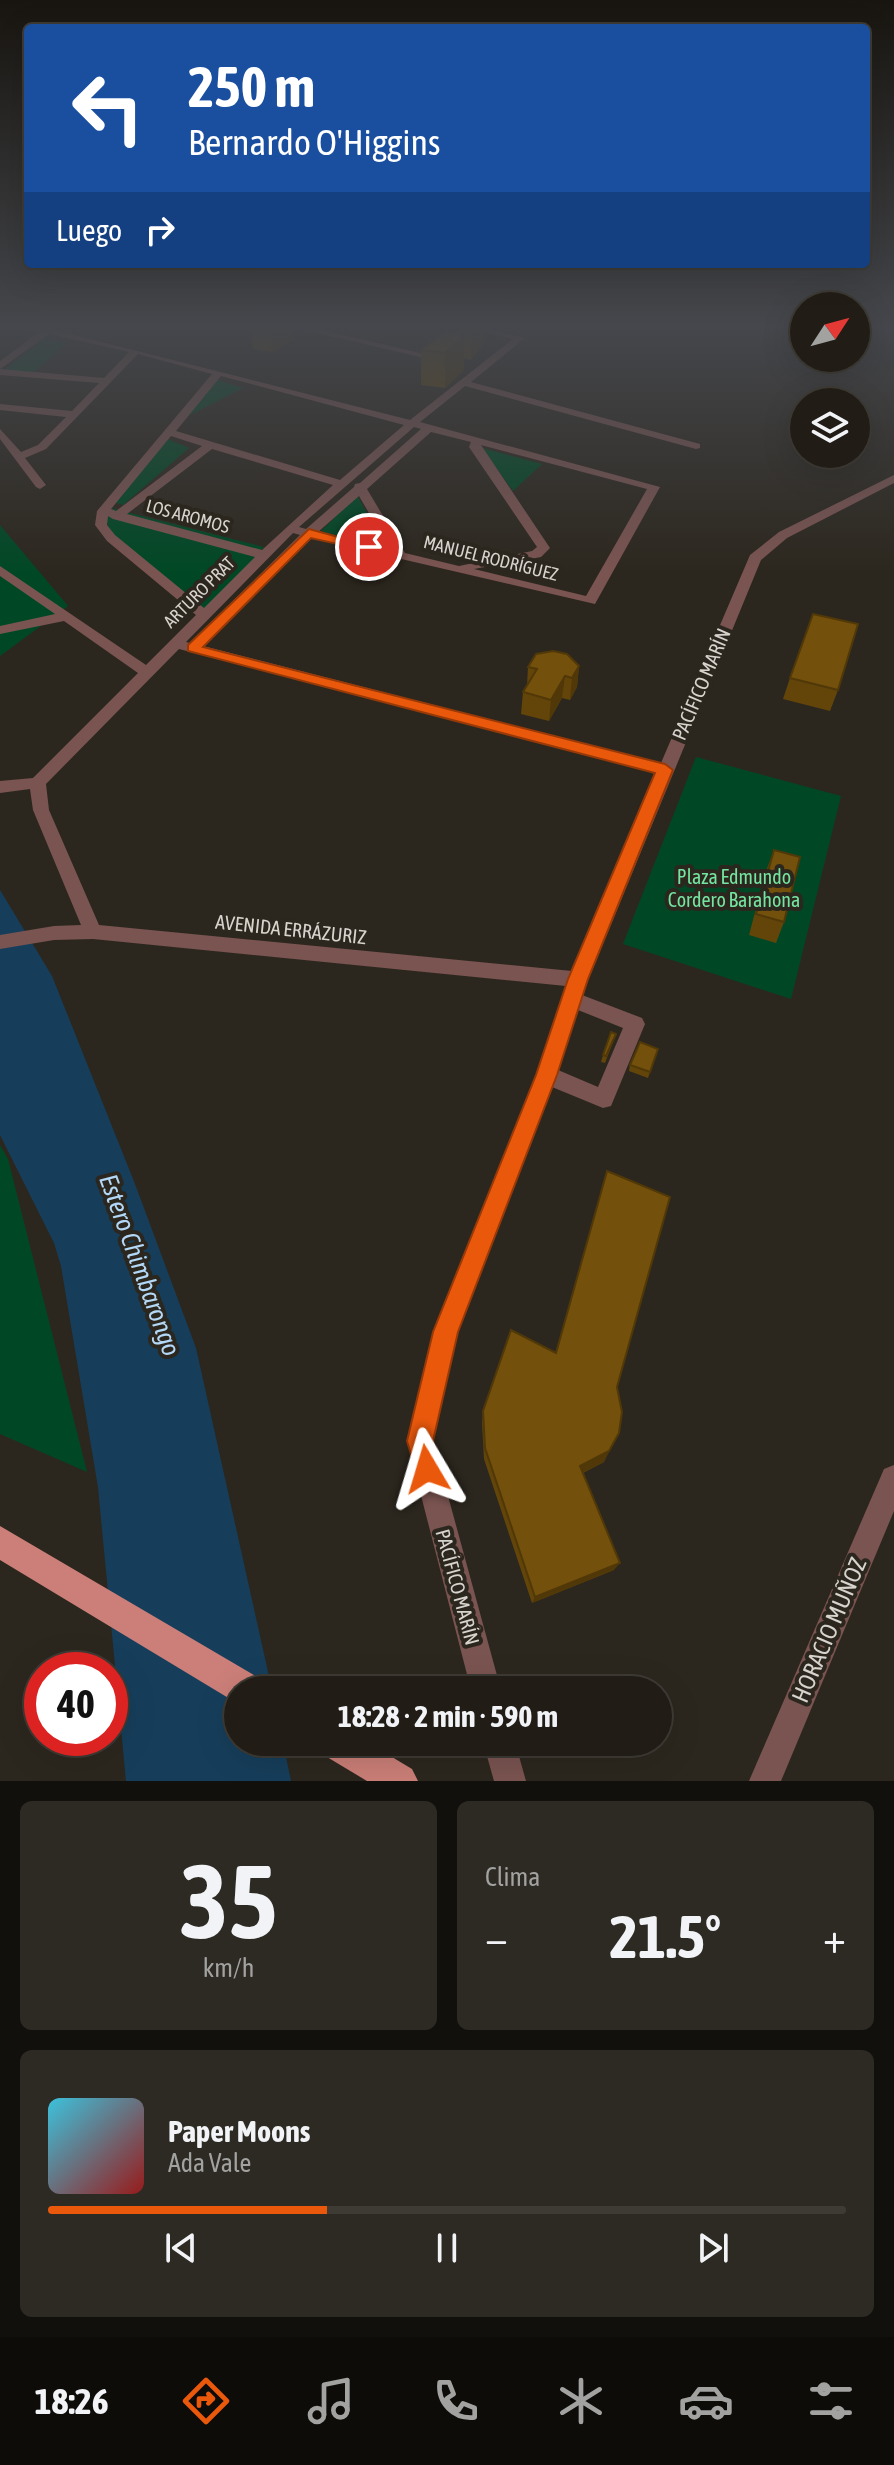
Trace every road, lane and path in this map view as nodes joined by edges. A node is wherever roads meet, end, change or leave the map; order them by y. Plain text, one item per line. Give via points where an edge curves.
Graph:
1 (1, 407) edge
2 (79, 407) edge
3 (189, 407) edge
4 (351, 407) edge
5 (433, 407) edge
6 (553, 407) edge
7 (72, 414) junction
8 (413, 423) junction
9 (429, 428) junction
10 (0, 432) edge
11 (168, 432) junction
12 (477, 440) junction
13 (211, 444) junction
14 (696, 446) dead end
15 (18, 457) junction
16 (894, 478) edge
17 (341, 484) junction
18 (40, 485) dead end
19 (359, 486) junction
20 (877, 487) junction
21 (894, 490) edge
22 (103, 511) junction
23 (117, 516) junction
24 (290, 529) junction
25 (309, 533) junction
26 (399, 554) junction
27 (264, 555) junction
28 (457, 569) junction
29 (0, 570) edge
30 (204, 615) junction
31 (67, 616) junction
32 (0, 630) edge
33 (184, 646) junction
34 (146, 672) junction
35 (665, 770) junction
36 (38, 783) junction
37 (0, 787) edge
38 (93, 932) junction
39 (0, 942) edge
40 (575, 989) junction
41 (546, 1075) junction
42 (894, 1479) edge
43 (12, 1550) edge
44 (224, 1676) edge
45 (482, 1676) edge
46 (358, 1756) edge
47 (503, 1756) edge
48 (400, 1781) edge
49 (510, 1781) edge
50 (765, 1781) edge

1 - 7 street
2 - 7 street
3 - 11 street
4 - 8 street
5 - 8 street, ARTURO PRAT
6 - 14 street
7 - 15 street via 42,447
8 - 9 street
8 - 17 street, ARTURO PRAT
9 - 12 street
9 - 19 street, ARTURO PRAT
10 - 15 street
11 - 13 street
11 - 22 street
12 - 28 street via 475,447 543,551
12 - 28 street, MANUEL RODRÍGUEZ via 654,487 590,601
13 - 17 street
13 - 23 street
15 - 18 street
16 - 20 street, PACÍFICO MARÍN
17 - 24 street, ARTURO PRAT
19 - 25 street, ARTURO PRAT
19 - 26 street
20 - 21 street
20 - 35 street, PACÍFICO MARÍN via 783,535 755,558
22 - 23 street, LOS AROMOS
22 - 30 street via 101,525 111,538
23 - 27 street, LOS AROMOS
24 - 25 street, MANUEL RODRÍGUEZ
24 - 27 street, ARTURO PRAT
25 - 26 street, MANUEL RODRÍGUEZ
25 - 33 street, ARTURO PRAT
26 - 28 street, MANUEL RODRÍGUEZ
27 - 30 street, ARTURO PRAT
29 - 31 street
30 - 33 street, ARTURO PRAT
31 - 32 street
31 - 34 street
33 - 34 street, ARTURO PRAT
33 - 35 street
34 - 36 street, ARTURO PRAT
35 - 40 street, PACÍFICO MARÍN
36 - 37 street
36 - 38 street via 41,810
38 - 39 street, AVENIDA ERRÁZURIZ
38 - 40 street, AVENIDA ERRÁZURIZ
40 - 41 street, PACÍFICO MARÍN
40 - 41 street, AVENIDA ERRÁZURIZ via 635,1024 603,1099
41 - 45 street, PACÍFICO MARÍN via 445,1332 420,1441
42 - 50 street, HORACIO MUÑOZ
43 - 44 main road
46 - 48 main road
47 - 49 street

